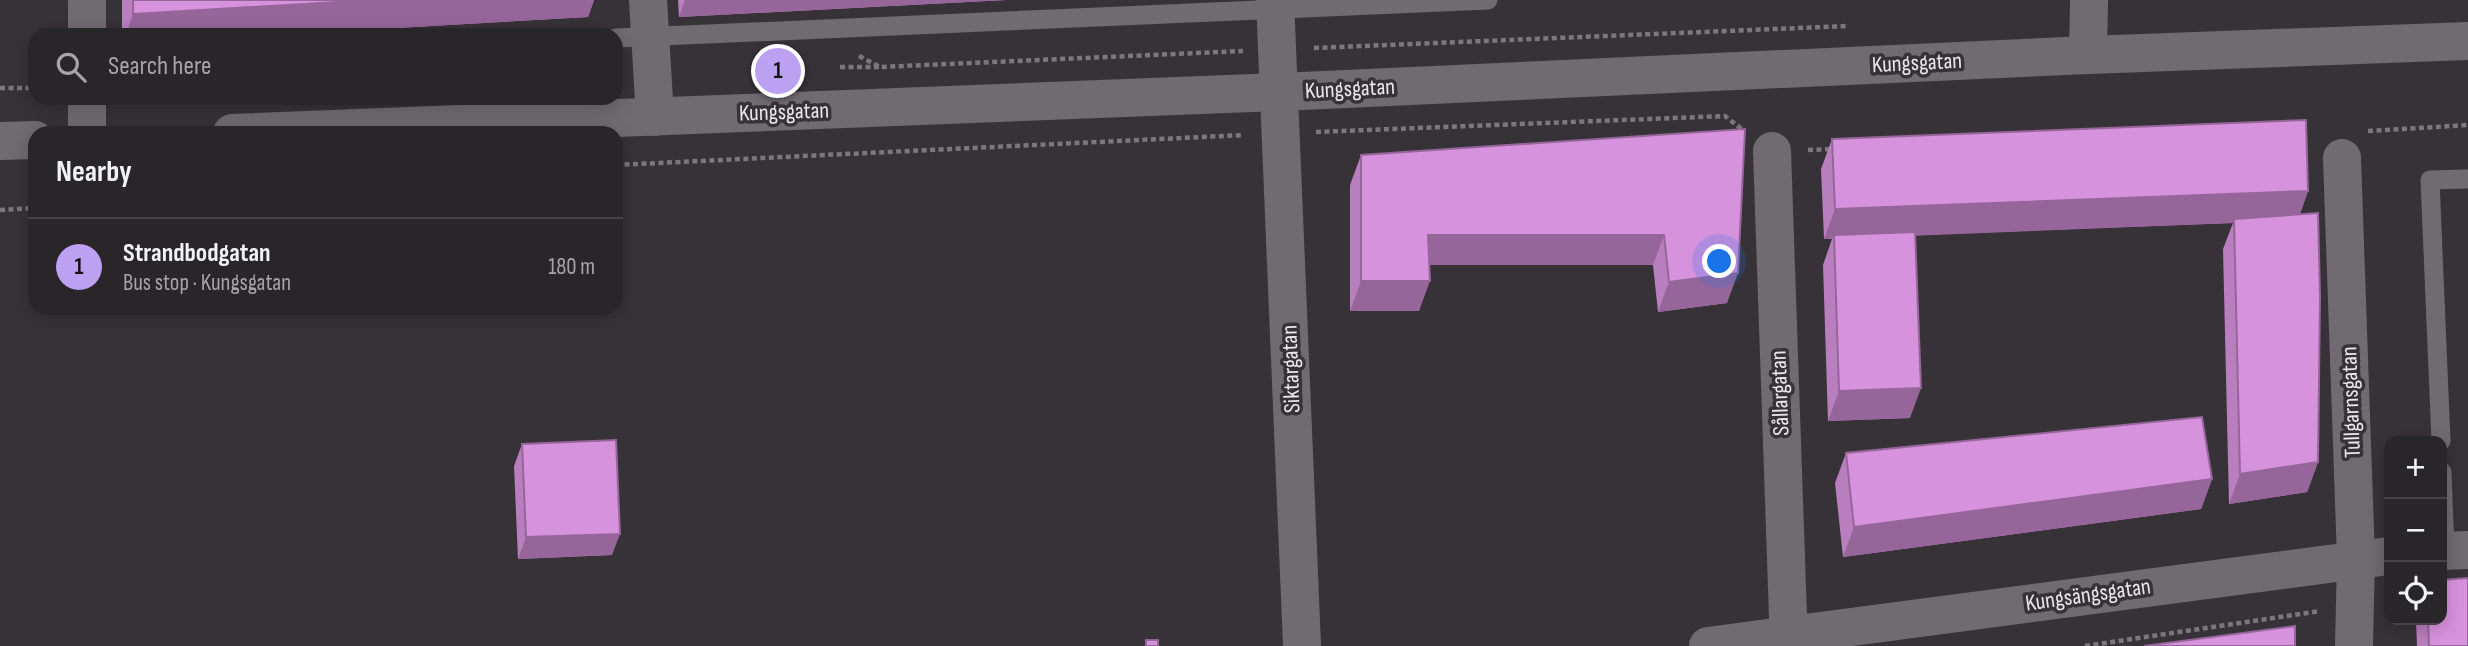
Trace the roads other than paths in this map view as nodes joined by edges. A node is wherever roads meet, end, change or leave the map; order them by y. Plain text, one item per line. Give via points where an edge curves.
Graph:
1 (87, 0) edge
2 (1488, 0) edge
3 (1276, 4) edge
4 (2096, 5) edge
5 (638, 25) edge
6 (87, 28) edge
7 (2468, 41) edge
8 (2088, 55) junction
9 (1280, 92) junction
10 (87, 105) edge
11 (654, 117) junction
12 (88, 126) edge
13 (417, 126) edge
14 (28, 140) edge
15 (0, 141) edge
16 (2353, 145) road end
17 (1772, 151) road end
18 (2468, 179) edge
19 (2441, 436) edge
20 (2445, 499) edge
21 (2452, 551) edge
22 (2373, 558) edge
23 (1788, 641) edge
24 (1302, 646) edge
25 (1707, 646) edge
26 (2354, 646) edge

1 - 6 street
2 - 3 lane
3 - 5 lane
3 - 9 street, Siktargatan
4 - 8 street
5 - 11 street
7 - 8 street, Kungsgatan
8 - 9 street, Kungsgatan
9 - 11 street, Kungsgatan
9 - 24 street, Siktargatan
10 - 12 street
11 - 13 street, Kungsgatan
14 - 15 street
16 - 22 street, Tullgarnsgatan
17 - 23 street, Sållargatan
18 - 19 lane via 2430,180
20 - 21 lane
22 - 23 street, Kungsängsgatan
22 - 26 street, Tullgarnsgatan via 2354,606
23 - 25 street, Kungsängsgatan

